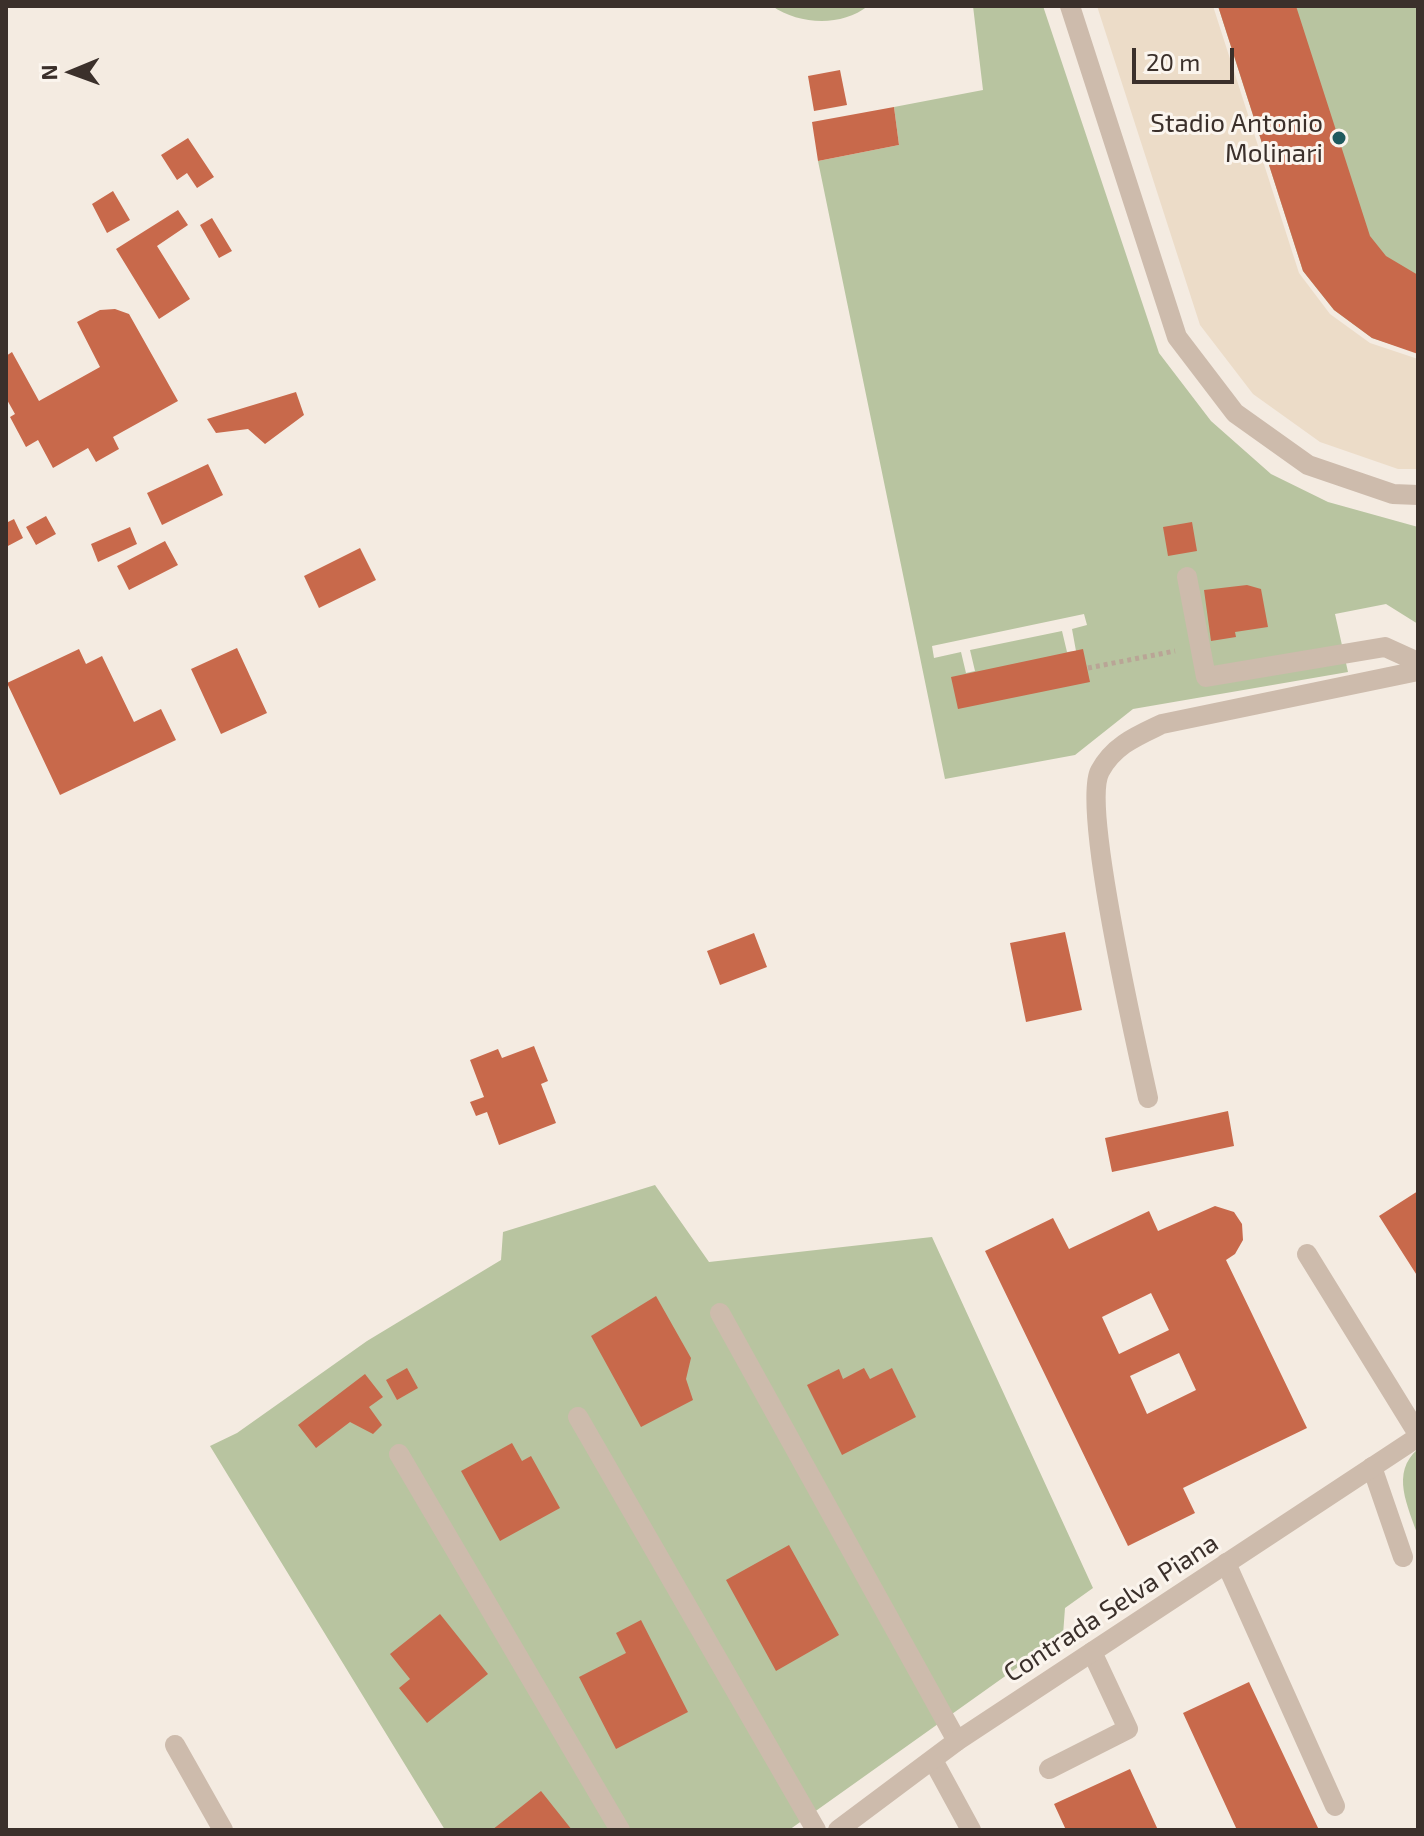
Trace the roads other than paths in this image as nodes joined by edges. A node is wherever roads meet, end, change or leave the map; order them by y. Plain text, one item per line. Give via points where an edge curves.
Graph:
1 (1070, 6) edge
2 (1418, 495) edge
3 (1187, 577) dead end
4 (1418, 662) edge
5 (1418, 671) edge
6 (1148, 1098) dead end
7 (1307, 1254) dead end
8 (720, 1313) dead end
9 (578, 1417) dead end
10 (1418, 1436) edge
11 (399, 1454) dead end
12 (1372, 1467) junction
13 (1403, 1557) dead end
14 (1226, 1563) junction
15 (1092, 1652) junction
16 (957, 1741) junction
17 (175, 1745) dead end
18 (934, 1762) junction
19 (1049, 1769) dead end
20 (1335, 1806) dead end
21 (862, 1821) edge
22 (223, 1830) edge
23 (620, 1830) edge
24 (816, 1830) edge
25 (838, 1830) edge
26 (971, 1830) edge

1 - 2 street via 1177,337 1235,413 1308,465 1393,494
3 - 4 street via 1206,677 1385,647
5 - 6 street via 1162,724 1124,742 1098,773 1096,810 1118,960
7 - 10 street
8 - 16 street
9 - 24 street
10 - 12 street, Contrada Selva Piana
11 - 23 street
12 - 13 street
12 - 14 street, Contrada Selva Piana
14 - 15 street, Contrada Selva Piana
14 - 20 street
15 - 16 street, Contrada Selva Piana
15 - 19 street via 1128,1729
16 - 18 street, Contrada Selva Piana
17 - 22 street
18 - 21 street, Contrada Selva Piana
18 - 26 street
21 - 25 street, Contrada Selva Piana

